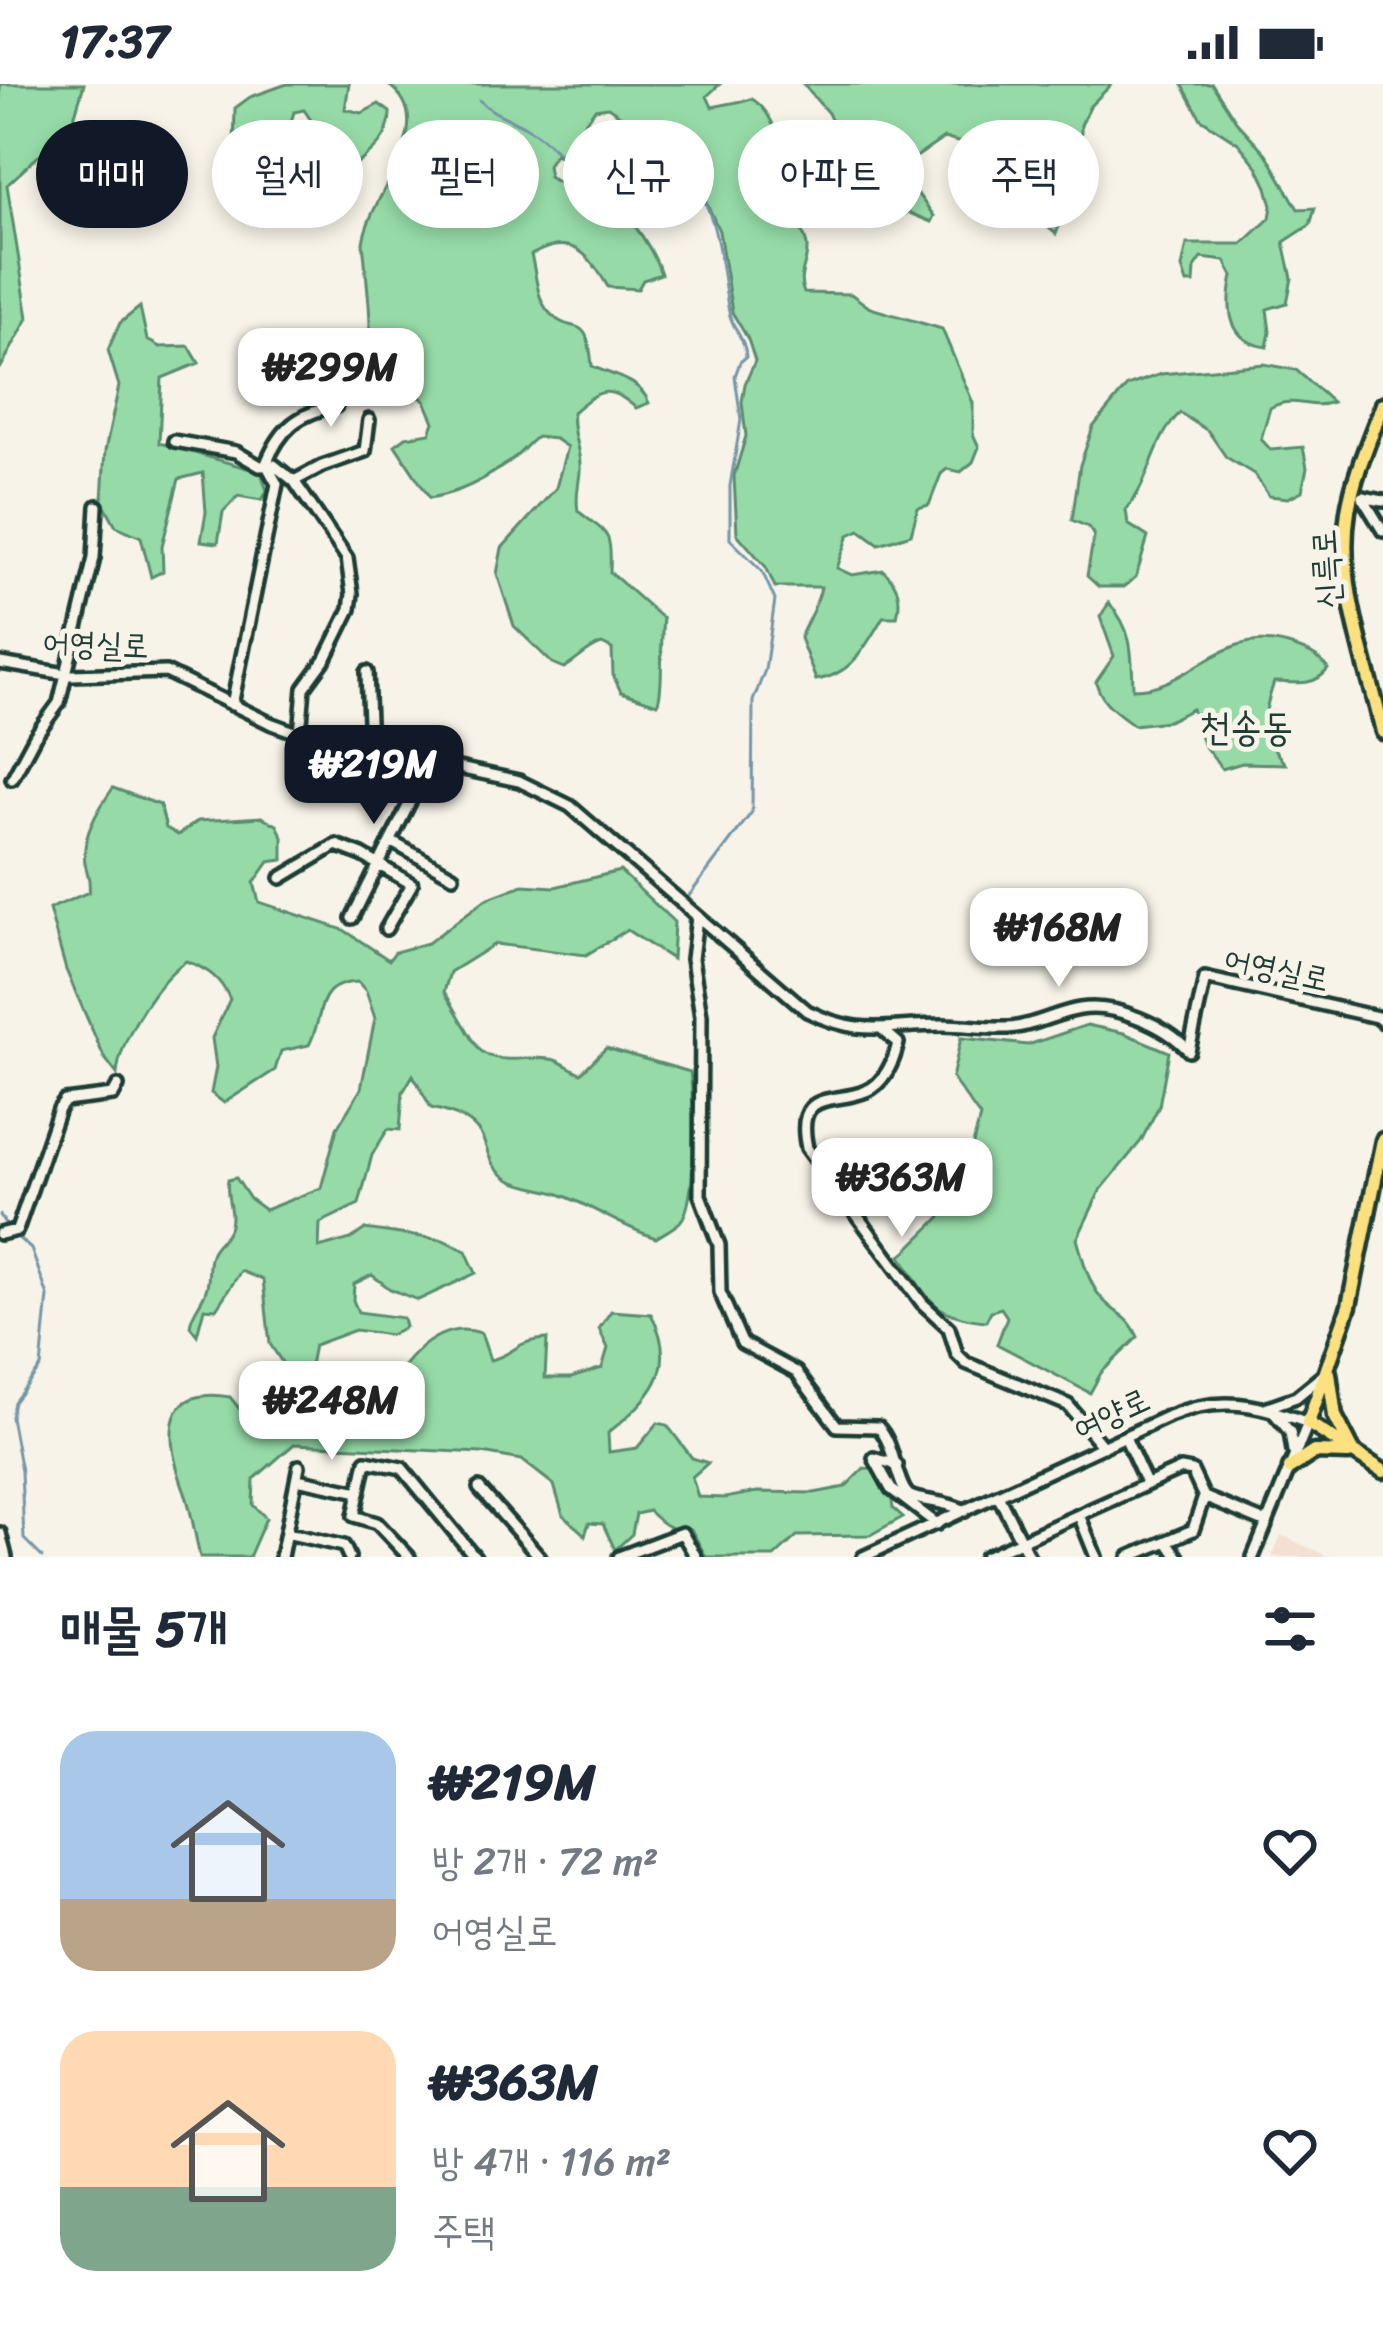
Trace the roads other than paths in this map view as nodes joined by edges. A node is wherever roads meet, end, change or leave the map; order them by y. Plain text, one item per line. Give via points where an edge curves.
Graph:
1 (351, 374) dead end
2 (1383, 404) edge
3 (369, 420) dead end
4 (174, 442) dead end
5 (266, 464) junction
6 (294, 482) junction
7 (1357, 496) junction
8 (1383, 501) edge
9 (97, 506) dead end
10 (1383, 531) edge
11 (0, 663) edge
12 (367, 672) dead end
13 (66, 674) junction
14 (232, 705) junction
15 (1383, 732) edge
16 (300, 734) junction
17 (370, 746) junction
18 (390, 751) junction
19 (12, 779) dead end
20 (392, 842) junction
21 (380, 865) junction
22 (453, 876) dead end
23 (281, 878) dead end
24 (695, 915) junction
25 (352, 918) dead end
26 (386, 929) dead end
27 (1383, 1022) edge
28 (882, 1029) junction
29 (118, 1086) dead end
30 (1383, 1140) edge
31 (8, 1233) edge
32 (1328, 1368) junction
33 (1265, 1408) junction
34 (1308, 1424) junction
35 (1125, 1437) junction
36 (1103, 1447) junction
37 (1357, 1455) junction
38 (898, 1465) junction
39 (299, 1466) dead end
40 (1290, 1468) junction
41 (1383, 1472) edge
42 (297, 1479) junction
43 (1146, 1483) junction
44 (479, 1488) dead end
45 (359, 1492) junction
46 (998, 1495) junction
47 (1204, 1497) junction
48 (965, 1511) junction
49 (1079, 1515) junction
50 (1268, 1523) junction
51 (937, 1524) junction
52 (0, 1533) edge
53 (286, 1533) junction
54 (1167, 1541) junction
55 (1021, 1543) junction
56 (868, 1556) edge
57 (6, 1557) edge
58 (280, 1557) edge
59 (349, 1557) edge
60 (409, 1557) edge
61 (475, 1557) edge
62 (540, 1557) edge
63 (619, 1557) edge
64 (696, 1557) edge
65 (985, 1557) edge
66 (1029, 1557) edge
67 (1096, 1557) edge
68 (1130, 1557) edge
69 (1178, 1557) edge
70 (1253, 1557) edge

1 - 5 street via 336,406 292,421
2 - 7 main road, 신륵로
3 - 6 street via 365,451
4 - 5 street
5 - 6 street
5 - 14 street via 277,484
6 - 16 street via 347,558 352,594 304,688
7 - 8 street
7 - 10 street
7 - 15 main road, 신륵로 via 1346,554 1350,596
9 - 13 street via 94,558
11 - 13 street, 어영실로
12 - 17 street
13 - 14 street, 어영실로 via 166,672
13 - 19 street via 59,703
14 - 16 street, 어영실로
16 - 17 street, 어영실로
17 - 18 street, 어영실로
18 - 20 street via 386,782 410,802
18 - 24 street, 어영실로 via 519,781 570,806
20 - 21 street
20 - 22 street
21 - 23 street via 336,845
21 - 25 street
21 - 26 street via 412,884
24 - 28 street, 어영실로 via 807,1011 837,1026
24 - 38 street via 700,1195 719,1245 720,1292 742,1343 796,1372 838,1426 878,1426
27 - 28 street, 어영실로 via 1205,978 1189,1051 1177,1037 1124,1014 1085,1007 1013,1028
28 - 36 street via 898,1043 889,1068 866,1091 823,1098 812,1108 807,1148 922,1304 949,1328 957,1354 1068,1405
29 - 31 street via 112,1095 58,1109
30 - 32 main road via 1361,1259
32 - 33 street via 1307,1391
32 - 34 main road
32 - 37 main road via 1335,1416
33 - 34 street, 여양로
33 - 35 street, 여양로 via 1208,1403
33 - 40 street via 1290,1432
34 - 37 main road, 여양로
34 - 40 street
35 - 36 street, 여양로
35 - 43 street
36 - 46 street, 여양로
37 - 40 main road via 1322,1450
37 - 41 main road, 여양로
38 - 48 street via 910,1496
38 - 51 street via 874,1458 891,1489
39 - 42 street
40 - 50 street
42 - 45 street
42 - 53 street
43 - 47 street via 1187,1469
43 - 49 street
44 - 62 street
45 - 60 street via 354,1516 377,1523
45 - 61 street via 366,1461 402,1468
46 - 48 street, 여양로
46 - 55 street
47 - 50 street
47 - 54 street via 1193,1530
48 - 51 street, 여양로
49 - 55 street
49 - 67 street
50 - 70 street
51 - 56 street, 여양로
52 - 57 street
53 - 58 street
53 - 59 street via 344,1546
54 - 68 street
54 - 69 street
55 - 65 street
55 - 66 street
63 - 64 street via 682,1533

